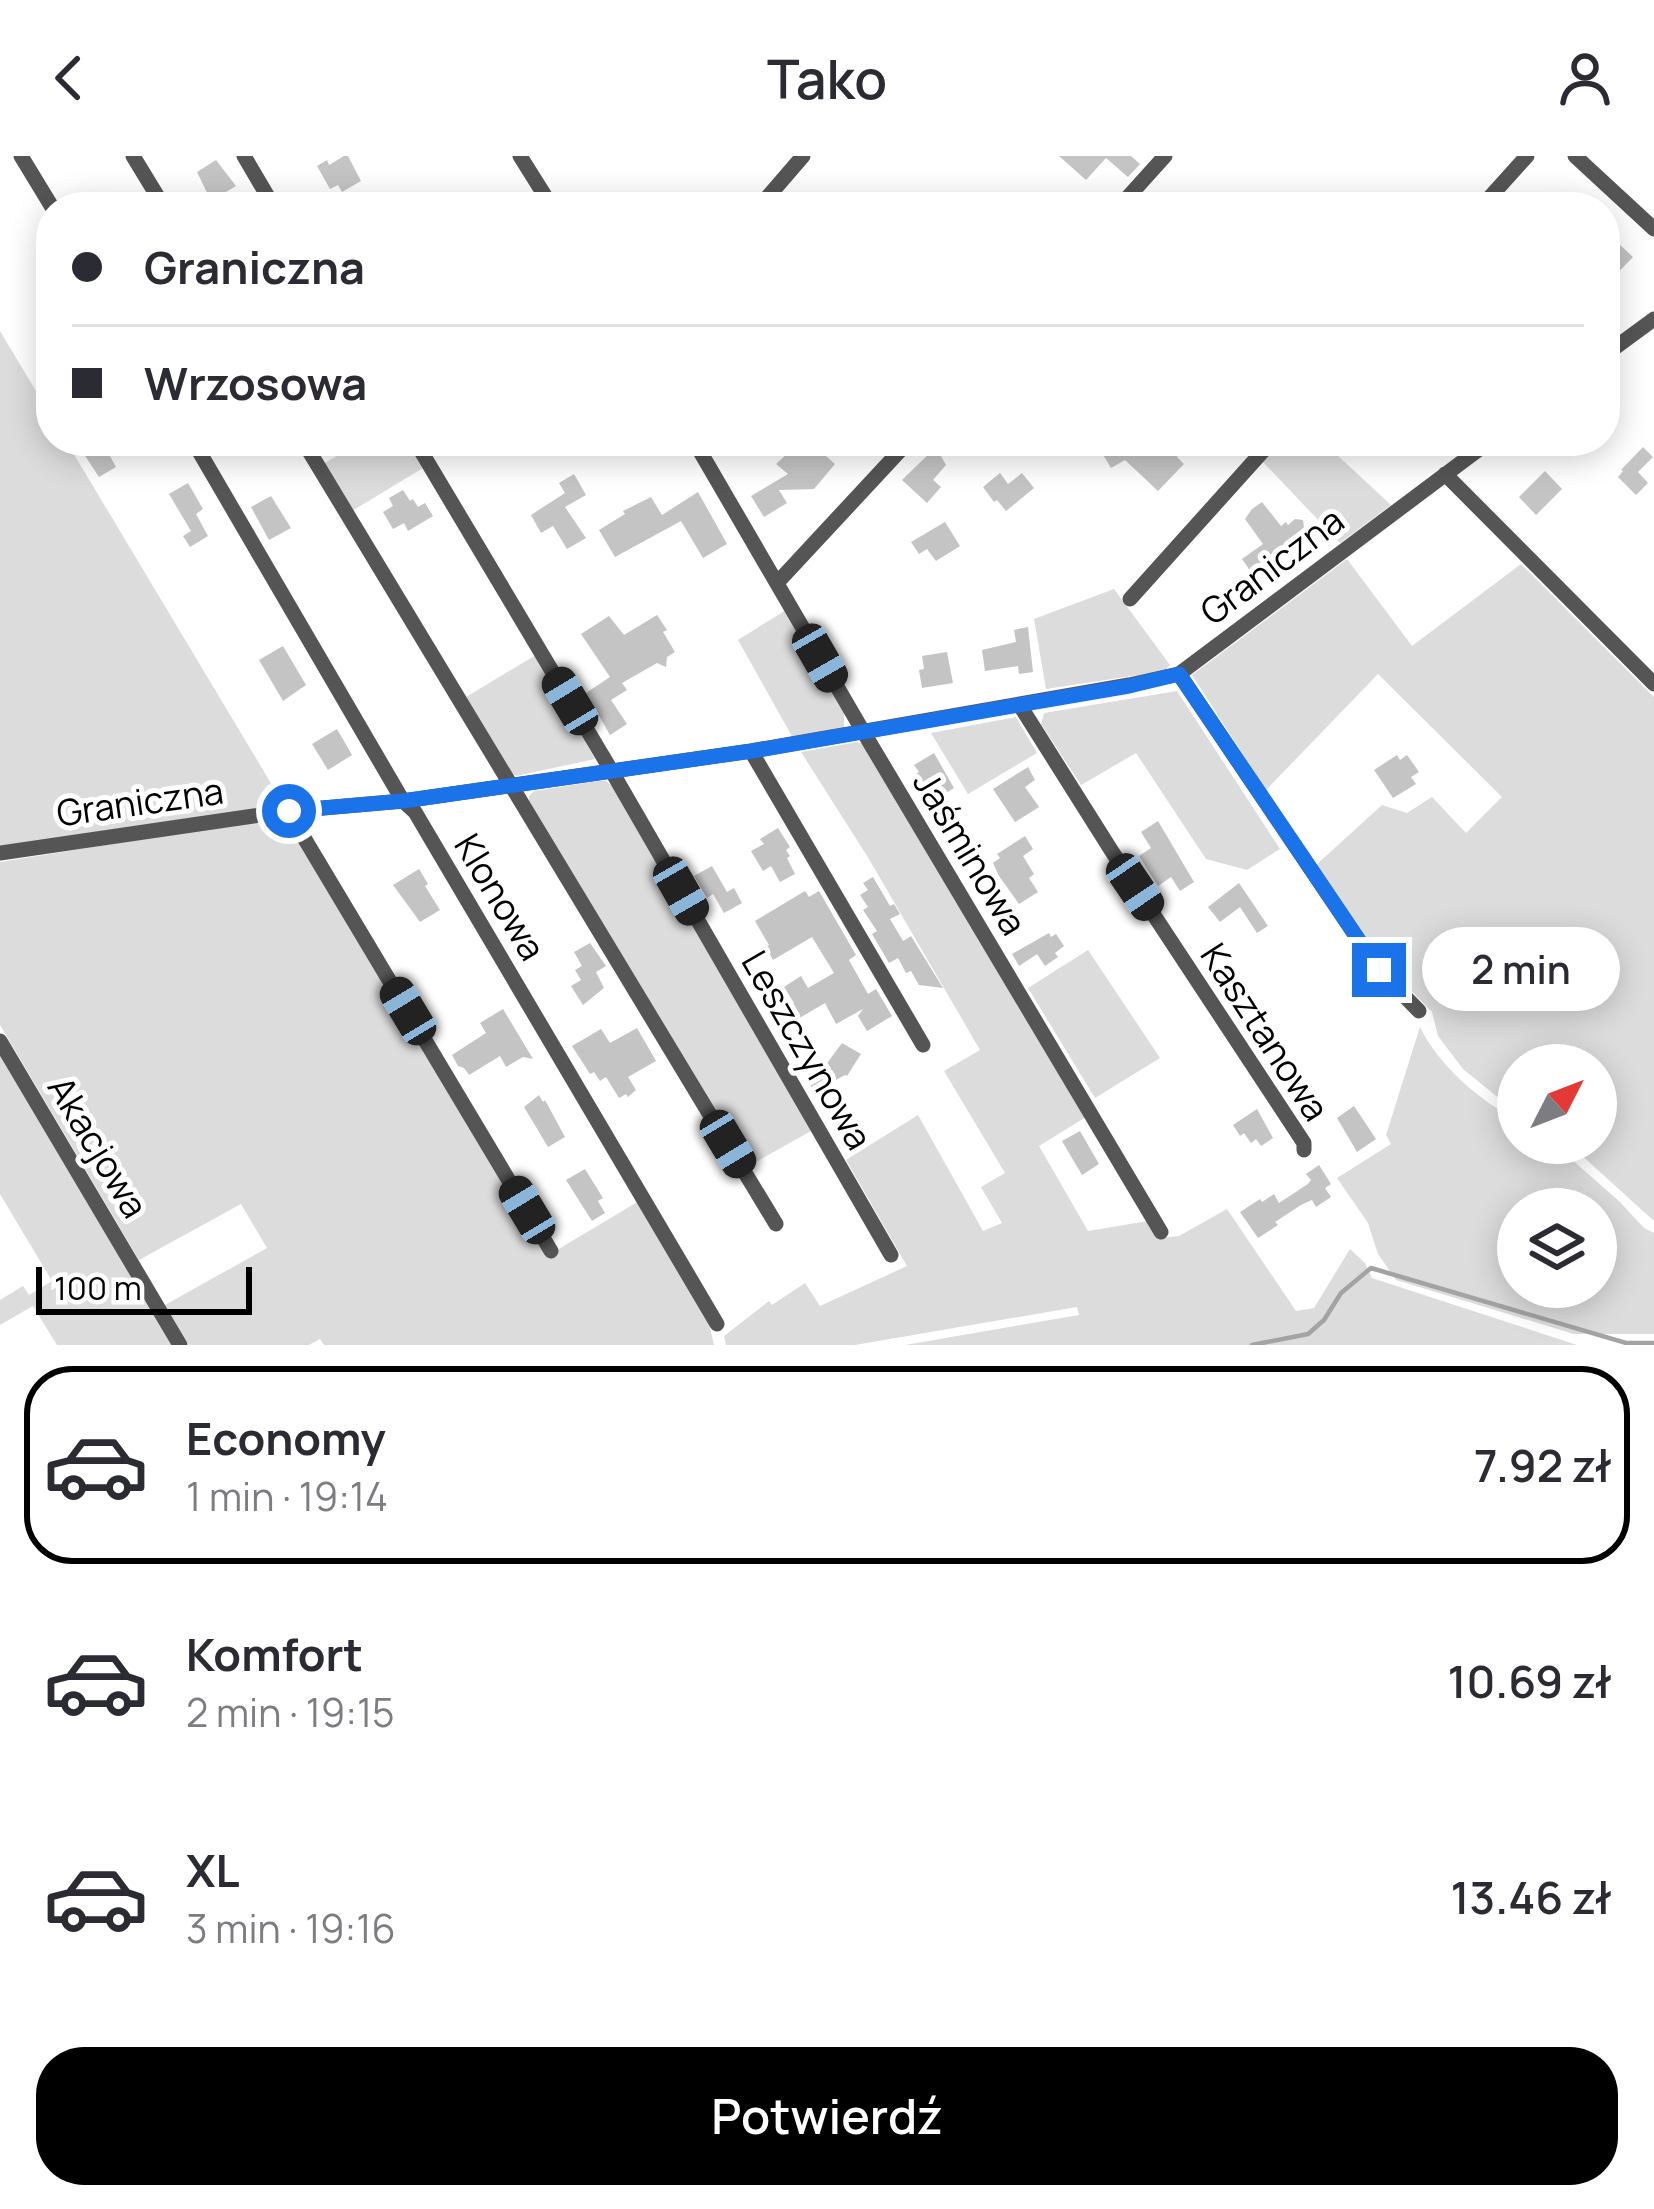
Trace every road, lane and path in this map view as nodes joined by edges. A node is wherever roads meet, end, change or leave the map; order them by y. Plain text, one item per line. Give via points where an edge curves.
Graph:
1 (21, 156) edge
2 (133, 156) edge
3 (244, 156) edge
4 (520, 156) edge
5 (803, 156) edge
6 (1165, 156) edge
7 (1527, 156) edge
8 (1575, 156) edge
9 (43, 192) edge
10 (155, 192) edge
11 (265, 192) edge
12 (543, 192) edge
13 (771, 192) edge
14 (1133, 192) edge
15 (1495, 192) edge
16 (1614, 192) edge
17 (1620, 198) edge
18 (1654, 229) edge
19 (1654, 319) edge
20 (1620, 344) edge
21 (202, 456) edge
22 (312, 456) edge
23 (424, 456) edge
24 (703, 456) edge
25 (895, 456) edge
26 (1259, 456) edge
27 (1470, 456) edge
28 (1445, 474) junction
29 (777, 583) junction
30 (1130, 599) dead end
31 (1179, 674) junction
32 (1654, 684) edge
33 (1019, 704) junction
34 (864, 733) junction
35 (752, 751) junction
36 (611, 770) junction
37 (513, 785) junction
38 (403, 801) junction
39 (289, 811) junction
40 (0, 853) edge
41 (1419, 1012) dead end
42 (0, 1041) edge
43 (923, 1045) dead end
44 (1304, 1150) dead end
45 (776, 1224) dead end
46 (1161, 1232) dead end
47 (551, 1251) dead end
48 (891, 1255) dead end
49 (717, 1324) dead end
50 (180, 1345) edge

1 - 9 street
2 - 10 street
3 - 11 street
4 - 12 street
5 - 13 street
6 - 14 street
7 - 15 street
8 - 16 street
17 - 18 street
19 - 20 street
21 - 38 street, Klonowa
22 - 37 street, Klonowa
23 - 36 street, Leszczynowa
24 - 29 street, Jaśminowa
25 - 29 street
26 - 30 street
27 - 28 street, Graniczna
28 - 31 street, Graniczna
28 - 32 street
29 - 34 street, Jaśminowa
31 - 33 street, Graniczna
31 - 41 street via 1379,970
33 - 34 street, Graniczna
33 - 44 street, Kasztanowa
34 - 35 street, Graniczna
34 - 46 street, Jaśminowa
35 - 36 street, Graniczna
35 - 43 street
36 - 37 street, Graniczna
36 - 48 street, Leszczynowa
37 - 38 street, Graniczna
37 - 45 street, Klonowa
38 - 39 street, Graniczna
38 - 49 street, Klonowa
39 - 40 street, Graniczna
39 - 47 street
42 - 50 street, Akacjowa

